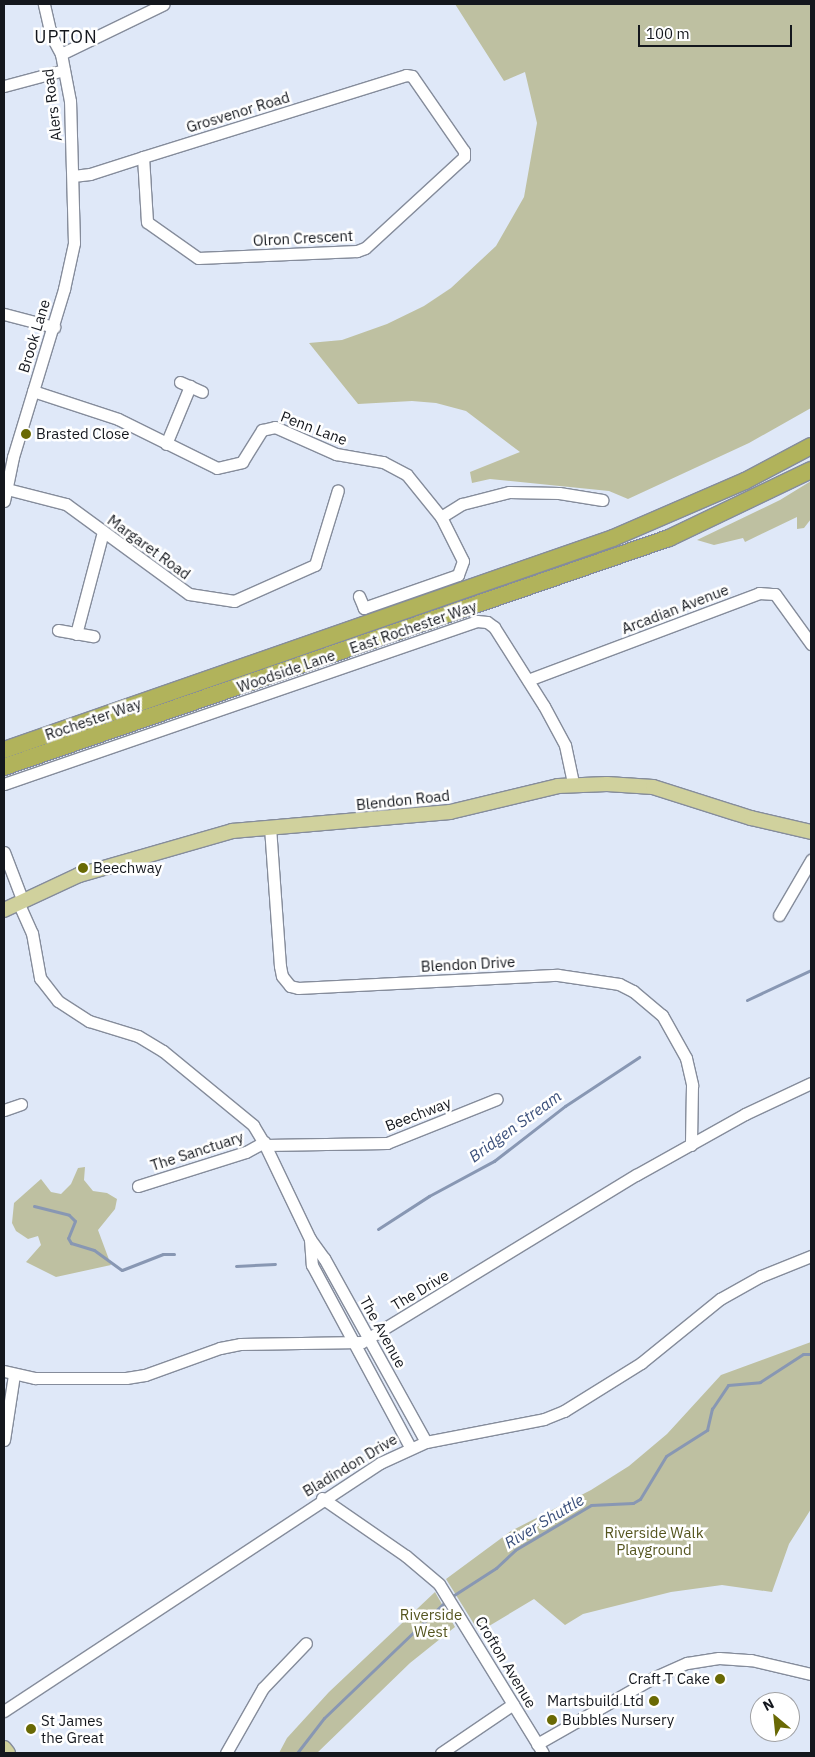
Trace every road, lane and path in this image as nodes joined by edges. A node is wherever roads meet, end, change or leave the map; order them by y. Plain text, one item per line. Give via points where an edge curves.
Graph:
1 (44, 4) edge
2 (164, 4) edge
3 (61, 54) junction
4 (64, 70) junction
5 (412, 76) joint
6 (4, 86) edge
7 (143, 157) junction
8 (73, 176) junction
9 (4, 314) edge
10 (54, 327) junction
11 (33, 390) junction
12 (202, 392) dead end
13 (166, 444) junction
14 (811, 446) edge
15 (8, 456) edge
16 (811, 470) edge
17 (6, 489) junction
18 (338, 490) dead end
19 (602, 500) dead end
20 (4, 502) edge
21 (442, 517) junction
22 (103, 532) junction
23 (359, 596) dead end
24 (58, 630) dead end
25 (76, 634) junction
26 (93, 636) dead end
27 (811, 644) edge
28 (528, 680) junction
29 (183, 688) junction
30 (4, 740) edge
31 (5, 762) edge
32 (4, 784) edge
33 (573, 784) junction
34 (270, 827) junction
35 (811, 832) edge
36 (4, 852) edge
37 (811, 860) edge
38 (20, 901) junction
39 (4, 910) edge
40 (779, 915) dead end
41 (811, 1083) edge
42 (497, 1099) dead end
43 (21, 1104) dead end
44 (4, 1110) edge
45 (264, 1143) junction
46 (691, 1145) junction
47 (138, 1186) dead end
48 (310, 1239) junction
49 (811, 1256) edge
50 (369, 1338) junction
51 (353, 1343) junction
52 (9, 1373) edge
53 (4, 1440) edge
54 (426, 1442) junction
55 (410, 1447) junction
56 (322, 1498) junction
57 (306, 1643) dead end
58 (811, 1674) edge
59 (513, 1704) junction
60 (4, 1711) edge
61 (4, 1748) edge
62 (540, 1749) edge
63 (8, 1753) edge
64 (226, 1753) edge
65 (441, 1753) edge

1 - 3 street, Alers Road via 51,35
2 - 3 street
3 - 4 street, Alers Road
4 - 6 street
4 - 8 street, Alers Road via 70,101
5 - 7 street, Grosvenor Road
5 - 7 street, Olron Crescent via 464,151 464,157 365,248 357,251 198,258 191,255 147,222
7 - 8 street, Grosvenor Road
8 - 10 street, Brook Lane via 74,243
9 - 10 street
10 - 11 street, Brook Lane
11 - 13 street via 118,419
11 - 15 street, Brook Lane
12 - 13 street via 185,384
13 - 21 street, Penn Lane via 210,466 232,467 246,458 262,430 275,427 336,454 383,462 407,475
14 - 29 highway, East Rochester Way via 745,481 613,538
15 - 17 street, Brook Lane
16 - 31 highway, East Rochester Way via 669,538
17 - 20 street, Brook Lane
17 - 22 street, Margaret Road via 66,504
18 - 22 street, Margaret Road via 315,565 234,601 188,594
19 - 21 street via 559,493 509,492 462,504
21 - 23 street, Penn Lane via 463,561 458,575 364,608
22 - 25 street
24 - 25 street
25 - 26 street
27 - 28 street, Arcadian Avenue via 775,594 759,593
28 - 32 street, Woodside Lane via 494,627 477,621
28 - 33 street, Woodside Lane via 565,745
29 - 30 highway via 138,695
29 - 31 highway, Rochester Way
33 - 34 main road, Blendon Road via 450,812
33 - 35 main road, Blendon Road via 653,787 751,818
34 - 38 main road, Blendon Road via 232,831 138,856 79,875
34 - 46 street, Blendon Drive via 280,966 282,976 290,986 304,988 558,975 619,984 633,991 662,1015 686,1058 692,1085
36 - 38 street
37 - 40 street
38 - 39 main road, Blendon Road
38 - 45 street via 32,933 40,978 58,1002 90,1021 138,1036 163,1051 253,1125
41 - 46 street, The Drive via 745,1114
42 - 45 street, Beechway via 386,1143
43 - 44 street
45 - 47 street, The Sanctuary via 246,1152
45 - 48 street, The Avenue
46 - 50 street, The Drive
48 - 50 street, The Avenue
48 - 51 street, The Avenue via 312,1265
49 - 54 street, Bladindon Drive via 761,1276 720,1299 641,1363 564,1411 544,1419
50 - 51 street, The Drive
50 - 54 street, The Avenue
51 - 52 street, The Drive via 240,1344 145,1375 126,1378 54,1378
51 - 55 street, The Avenue
52 - 53 street
54 - 55 street, Bladindon Drive
55 - 56 street, Bladindon Drive
56 - 59 street, Crofton Avenue via 406,1556 439,1584
56 - 60 street, Bladindon Drive
57 - 64 street via 263,1688
58 - 62 street via 751,1660 719,1658 687,1663 655,1677
59 - 62 street, Crofton Avenue
59 - 65 street
61 - 63 main road

